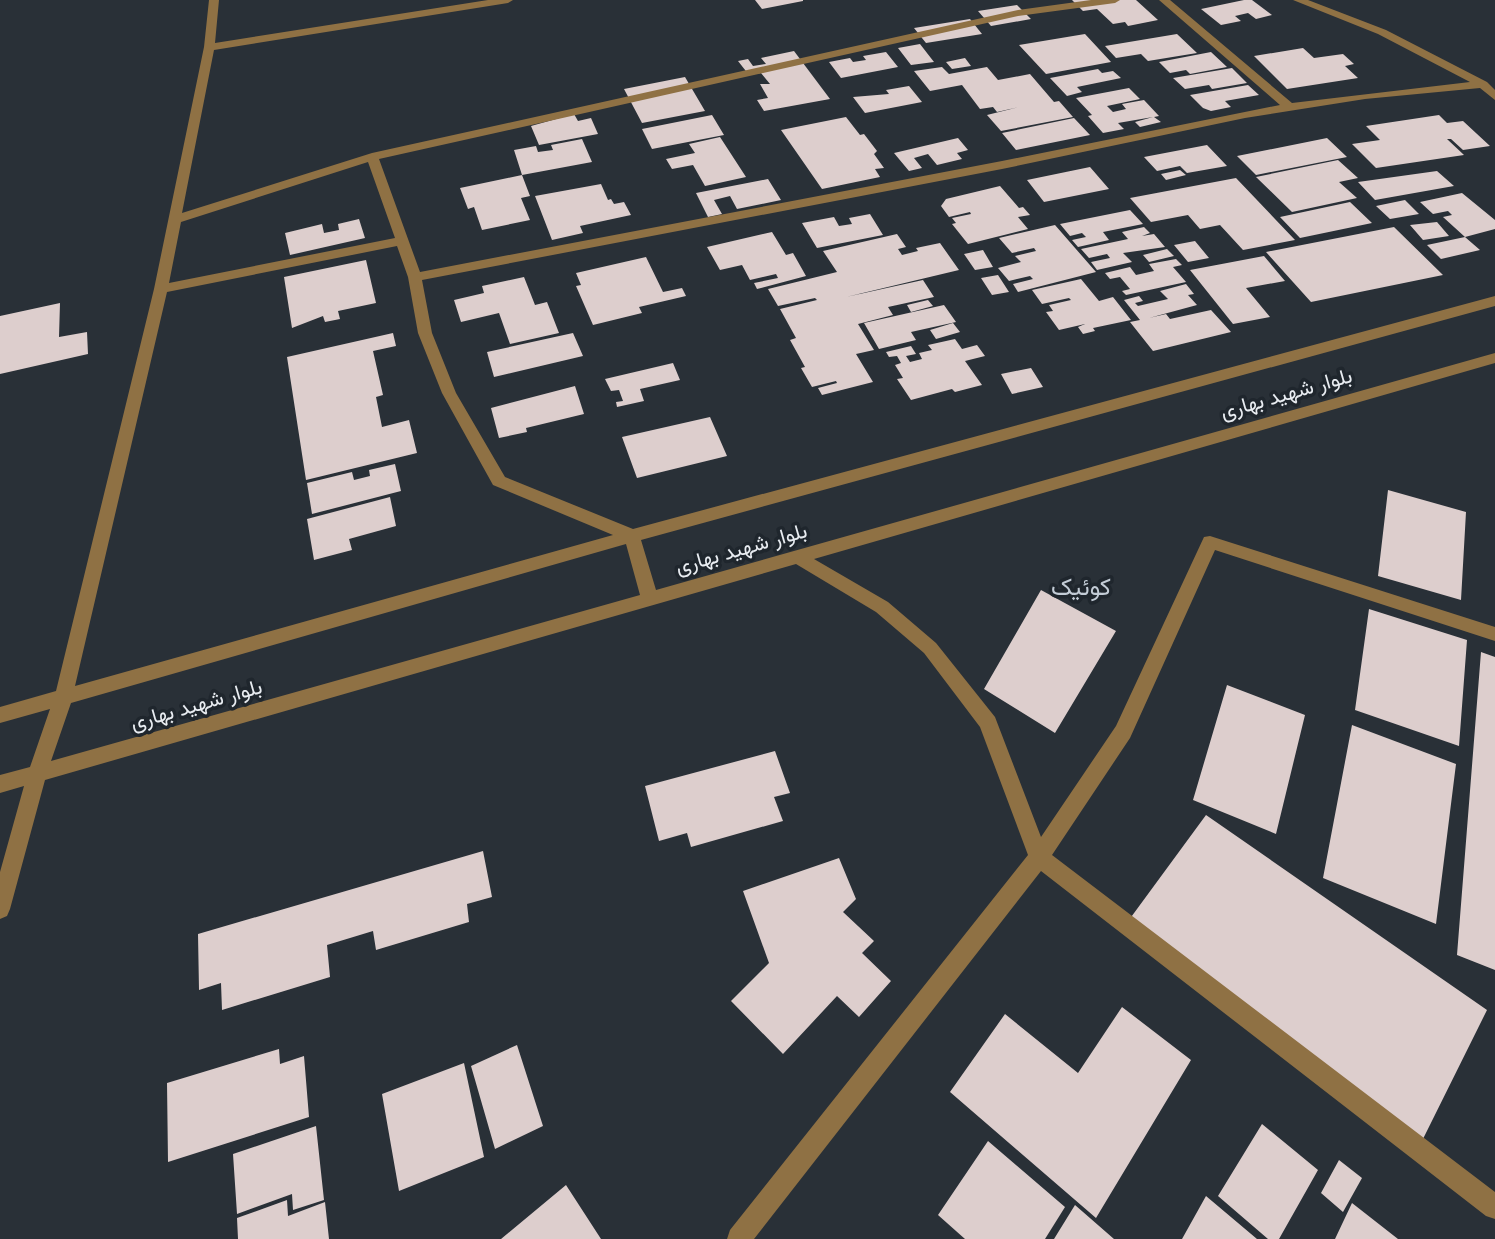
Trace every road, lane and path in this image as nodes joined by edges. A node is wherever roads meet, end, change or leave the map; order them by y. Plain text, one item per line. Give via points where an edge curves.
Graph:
1 (214, 0) edge
2 (508, 0) edge
3 (1006, 0) edge
4 (1115, 0) edge
5 (1164, 0) edge
6 (1298, 0) edge
7 (1018, 13) junction
8 (209, 47) junction
9 (1483, 84) junction
10 (1495, 97) edge
11 (1289, 107) junction
12 (372, 158) junction
13 (174, 220) junction
14 (402, 241) junction
15 (415, 277) junction
16 (161, 289) junction
17 (1495, 301) edge
18 (1495, 358) edge
19 (632, 536) junction
20 (796, 556) junction
21 (649, 597) junction
22 (1495, 634) edge
23 (64, 699) junction
24 (0, 715) edge
25 (37, 774) junction
26 (0, 784) edge
27 (1039, 856) junction
28 (0, 909) edge
29 (1495, 1207) edge
30 (739, 1239) edge

1 - 8 street
2 - 8 street
3 - 7 street
4 - 7 street
5 - 11 street
6 - 9 street via 1382,32
7 - 12 street
8 - 13 street
9 - 10 street
9 - 11 street
11 - 15 street
12 - 13 street
12 - 14 street
13 - 16 street
14 - 15 street
14 - 16 street
15 - 19 street via 425,333 449,393 499,481
16 - 23 street
17 - 19 street, بلوار شهید بهاری
18 - 20 street, بلوار شهید بهاری
19 - 21 street
19 - 23 street, بلوار شهید بهاری
20 - 21 street, بلوار شهید بهاری
20 - 27 street via 882,607 930,648 988,723
21 - 25 street, بلوار شهید بهاری
22 - 27 street via 1210,542 1123,732
23 - 24 street, بلوار شهید بهاری
23 - 25 street
25 - 26 street, بلوار شهید بهاری
25 - 28 street
27 - 29 street
27 - 30 street

